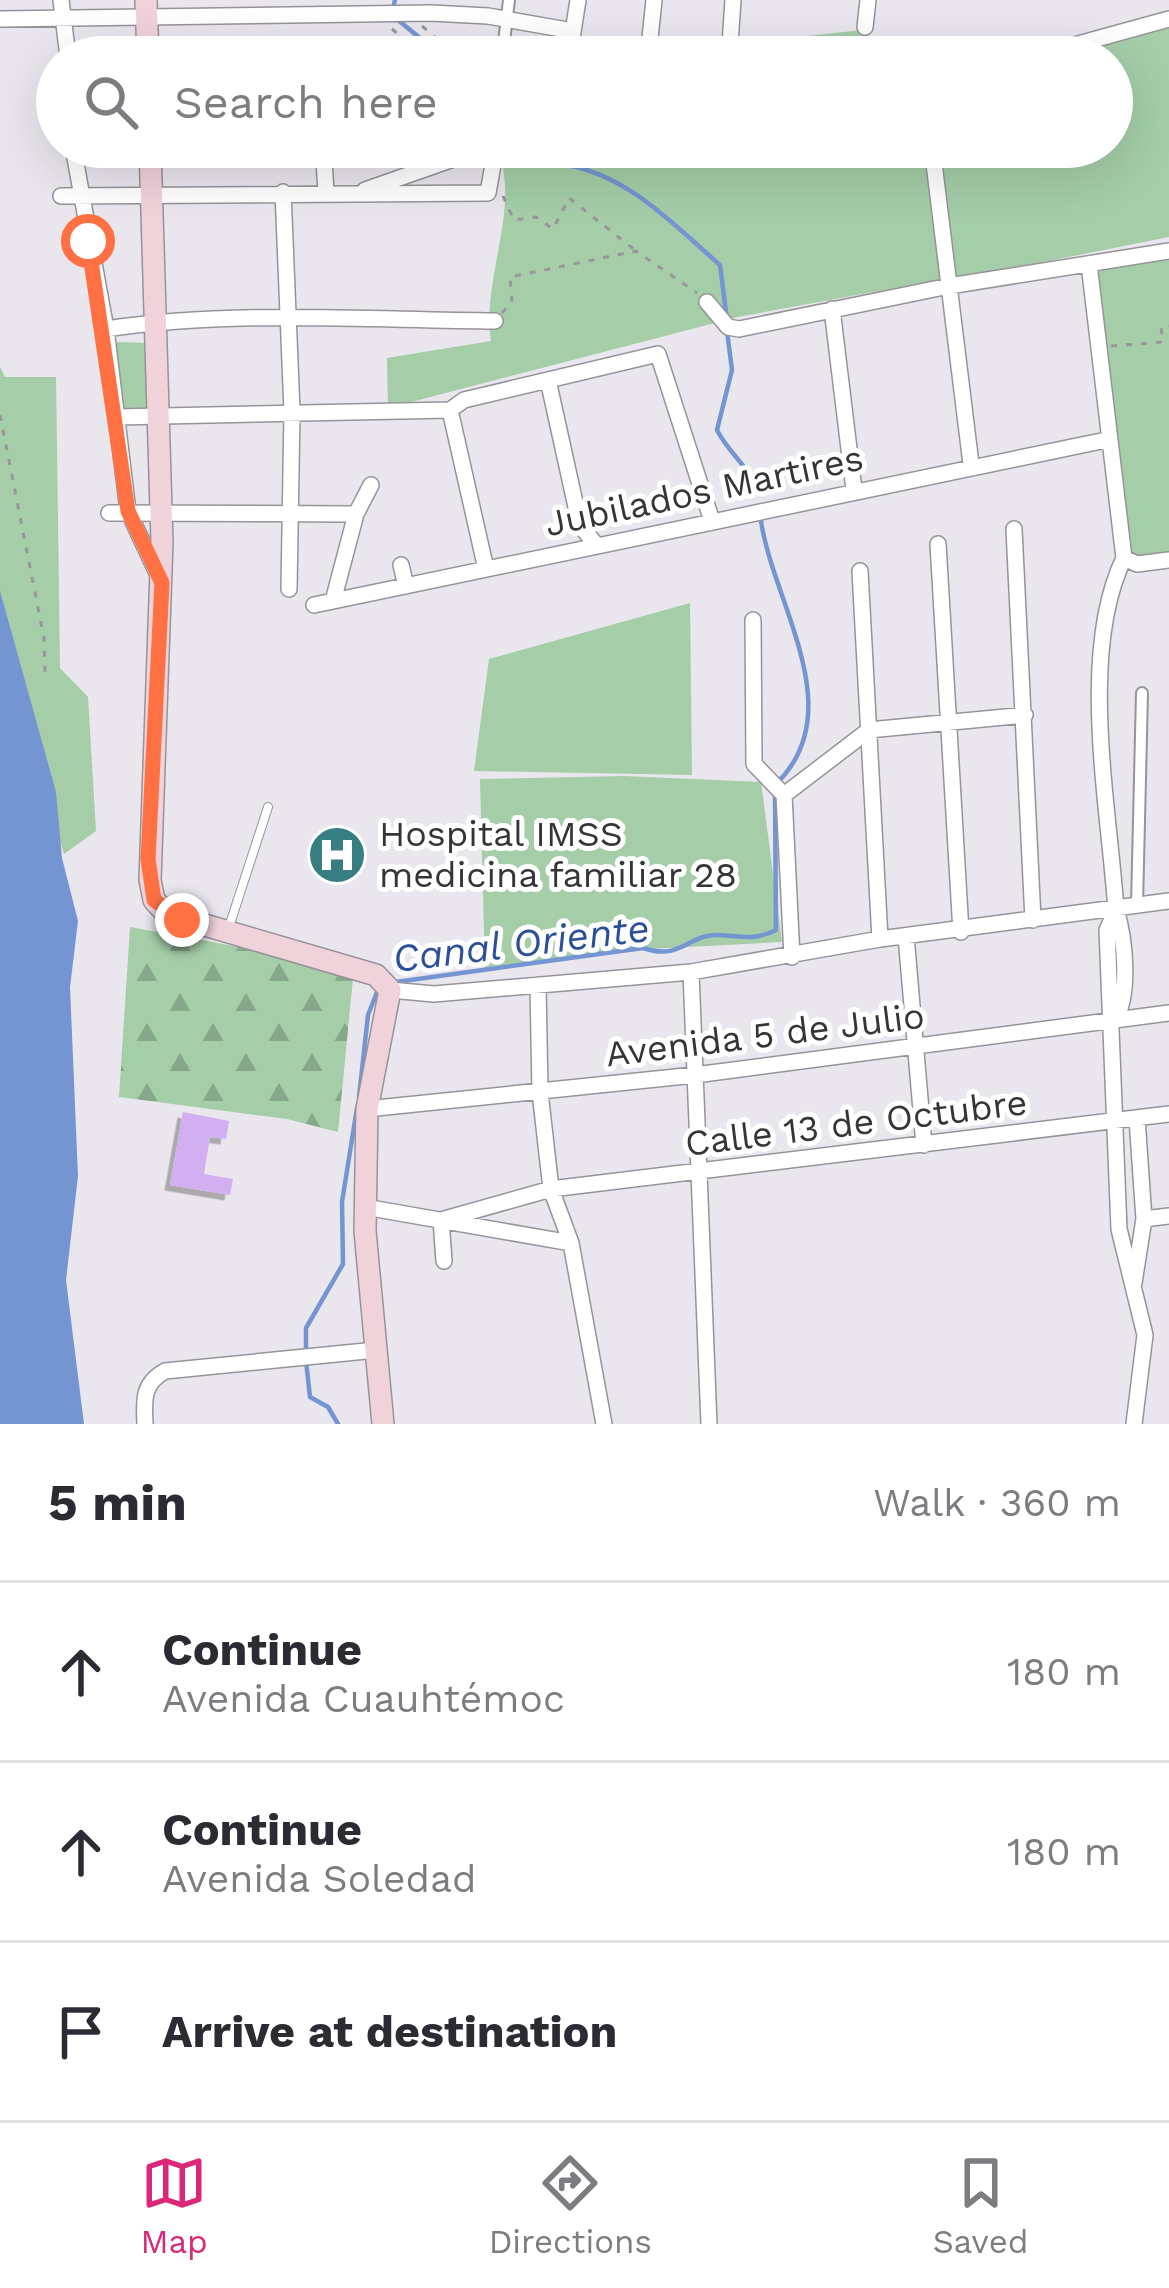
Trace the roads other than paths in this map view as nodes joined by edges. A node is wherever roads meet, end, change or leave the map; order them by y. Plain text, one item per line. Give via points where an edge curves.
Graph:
1 (509, 0) edge
2 (578, 0) edge
3 (654, 0) edge
4 (733, 0) edge
5 (868, 0) edge
6 (380, 7) edge
7 (64, 8) edge
8 (146, 9) edge
9 (0, 19) edge
10 (506, 19) junction
11 (1169, 19) edge
12 (865, 27) dead end
13 (573, 31) junction
14 (505, 36) edge
15 (572, 36) edge
16 (650, 36) edge
17 (731, 36) edge
18 (1107, 36) edge
19 (76, 168) edge
20 (150, 168) edge
21 (324, 168) edge
22 (427, 168) edge
23 (494, 168) edge
24 (935, 168) edge
25 (364, 190) junction
26 (326, 191) junction
27 (283, 192) junction
28 (61, 196) dead end
29 (80, 196) junction
30 (151, 196) junction
31 (1169, 251) edge
32 (1089, 264) junction
33 (949, 286) junction
34 (707, 302) road end
35 (832, 309) junction
36 (289, 319) junction
37 (495, 321) road end
38 (154, 322) junction
39 (106, 329) junction
40 (548, 380) junction
41 (450, 410) junction
42 (292, 411) junction
43 (158, 416) junction
44 (117, 417) junction
45 (1106, 440) junction
46 (971, 464) junction
47 (371, 485) dead end
48 (854, 490) junction
49 (292, 509) junction
50 (160, 510) junction
51 (128, 511) junction
52 (110, 513) dead end
53 (356, 514) junction
54 (712, 521) junction
55 (1014, 529) dead end
56 (938, 544) dead end
57 (596, 546) junction
58 (1124, 558) junction
59 (1169, 560) edge
60 (401, 565) dead end
61 (486, 569) junction
62 (860, 571) dead end
63 (162, 583) junction
64 (406, 586) junction
65 (290, 589) dead end
66 (333, 601) junction
67 (314, 604) dead end
68 (753, 620) dead end
69 (1142, 693) dead end
70 (1025, 715) junction
71 (950, 720) junction
72 (869, 730) junction
73 (784, 796) junction
74 (268, 807) dead end
75 (1169, 901) edge
76 (1137, 906) junction
77 (1116, 910) junction
78 (1033, 920) junction
79 (961, 932) junction
80 (226, 934) junction
81 (906, 936) junction
82 (880, 939) junction
83 (792, 957) junction
84 (691, 972) junction
85 (538, 985) junction
86 (390, 990) junction
87 (1169, 1013) edge
88 (1114, 1021) junction
89 (916, 1046) junction
90 (695, 1076) junction
91 (540, 1092) junction
92 (367, 1108) junction
93 (1169, 1114) edge
94 (1138, 1118) junction
95 (1118, 1123) junction
96 (924, 1145) junction
97 (700, 1171) junction
98 (550, 1190) junction
99 (365, 1207) junction
100 (1169, 1216) edge
101 (1144, 1219) junction
102 (441, 1220) junction
103 (571, 1243) junction
104 (444, 1261) dead end
105 (1133, 1291) junction
106 (376, 1350) junction
107 (145, 1424) edge
108 (383, 1424) edge
109 (604, 1424) edge
110 (709, 1424) edge
111 (1134, 1424) edge

1 - 10 street
2 - 13 street
3 - 16 street
4 - 17 street
5 - 12 street
6 - 8 street
6 - 10 street
7 - 8 street
7 - 9 street
10 - 13 street
10 - 14 street
11 - 18 street
13 - 15 street
19 - 29 street
20 - 30 main road
21 - 26 street
22 - 25 street
23 - 25 street via 488,194 383,197
24 - 33 street
25 - 26 street
26 - 27 street
27 - 30 street
27 - 36 street
28 - 29 street
29 - 30 street
29 - 39 street
30 - 38 main road
31 - 32 street
32 - 33 street
32 - 45 street
33 - 35 street
33 - 46 street
34 - 35 street via 728,327 740,329
35 - 48 street
36 - 37 street
36 - 38 street
36 - 42 street
38 - 39 street
38 - 43 main road
39 - 44 street
40 - 41 street
40 - 54 street via 658,354
40 - 57 street via 580,525
41 - 42 street
41 - 61 street
42 - 43 street
42 - 49 street
43 - 44 street
43 - 50 main road
44 - 51 street
45 - 46 street, Jubilados Martires
45 - 58 street
46 - 48 street, Jubilados Martires
47 - 53 street
48 - 54 street, Jubilados Martires
49 - 50 street
49 - 53 street
49 - 65 street
50 - 51 street
50 - 63 main road
51 - 52 street
51 - 63 street
53 - 66 street
54 - 57 street, Jubilados Martires
55 - 70 street
56 - 71 street
57 - 61 street, Jubilados Martires
58 - 59 street
58 - 77 street via 1113,580 1101,689
60 - 64 street
61 - 64 street, Jubilados Martires
62 - 72 street
63 - 80 main road via 150,880 167,914
64 - 66 street, Jubilados Martires
66 - 67 street, Jubilados Martires
68 - 73 street via 754,764
69 - 76 street
70 - 71 street
70 - 78 street
71 - 72 street
71 - 79 street
72 - 73 street
72 - 82 street
73 - 83 street
74 - 80 lane
75 - 76 street
76 - 77 street
77 - 78 street
77 - 88 street via 1107,930
78 - 79 street
79 - 81 street
80 - 86 main road via 376,975
81 - 82 street
81 - 89 street
82 - 83 street
83 - 84 street
84 - 85 street
84 - 90 street
85 - 86 street
85 - 91 street
86 - 92 main road
87 - 88 street, Avenida 5 de Julio
88 - 89 street, Avenida 5 de Julio
88 - 95 street
89 - 90 street, Avenida 5 de Julio
89 - 96 street
90 - 91 street, Avenida 5 de Julio
90 - 97 street
91 - 92 street, Avenida 5 de Julio
91 - 98 street
92 - 99 main road
93 - 94 street, Calle 13 de Octubre
94 - 95 street, Calle 13 de Octubre
94 - 101 street
95 - 96 street, Calle 13 de Octubre
95 - 105 street via 1119,1229
96 - 97 street, Calle 13 de Octubre
97 - 98 street, Calle 13 de Octubre
97 - 110 street
98 - 102 street, Calle 13 de Octubre
98 - 103 street
99 - 102 street
99 - 106 main road
100 - 101 street
101 - 105 street
102 - 103 street
102 - 104 street
103 - 109 street
105 - 111 street via 1145,1335
106 - 107 street via 165,1371 144,1396
106 - 108 main road

